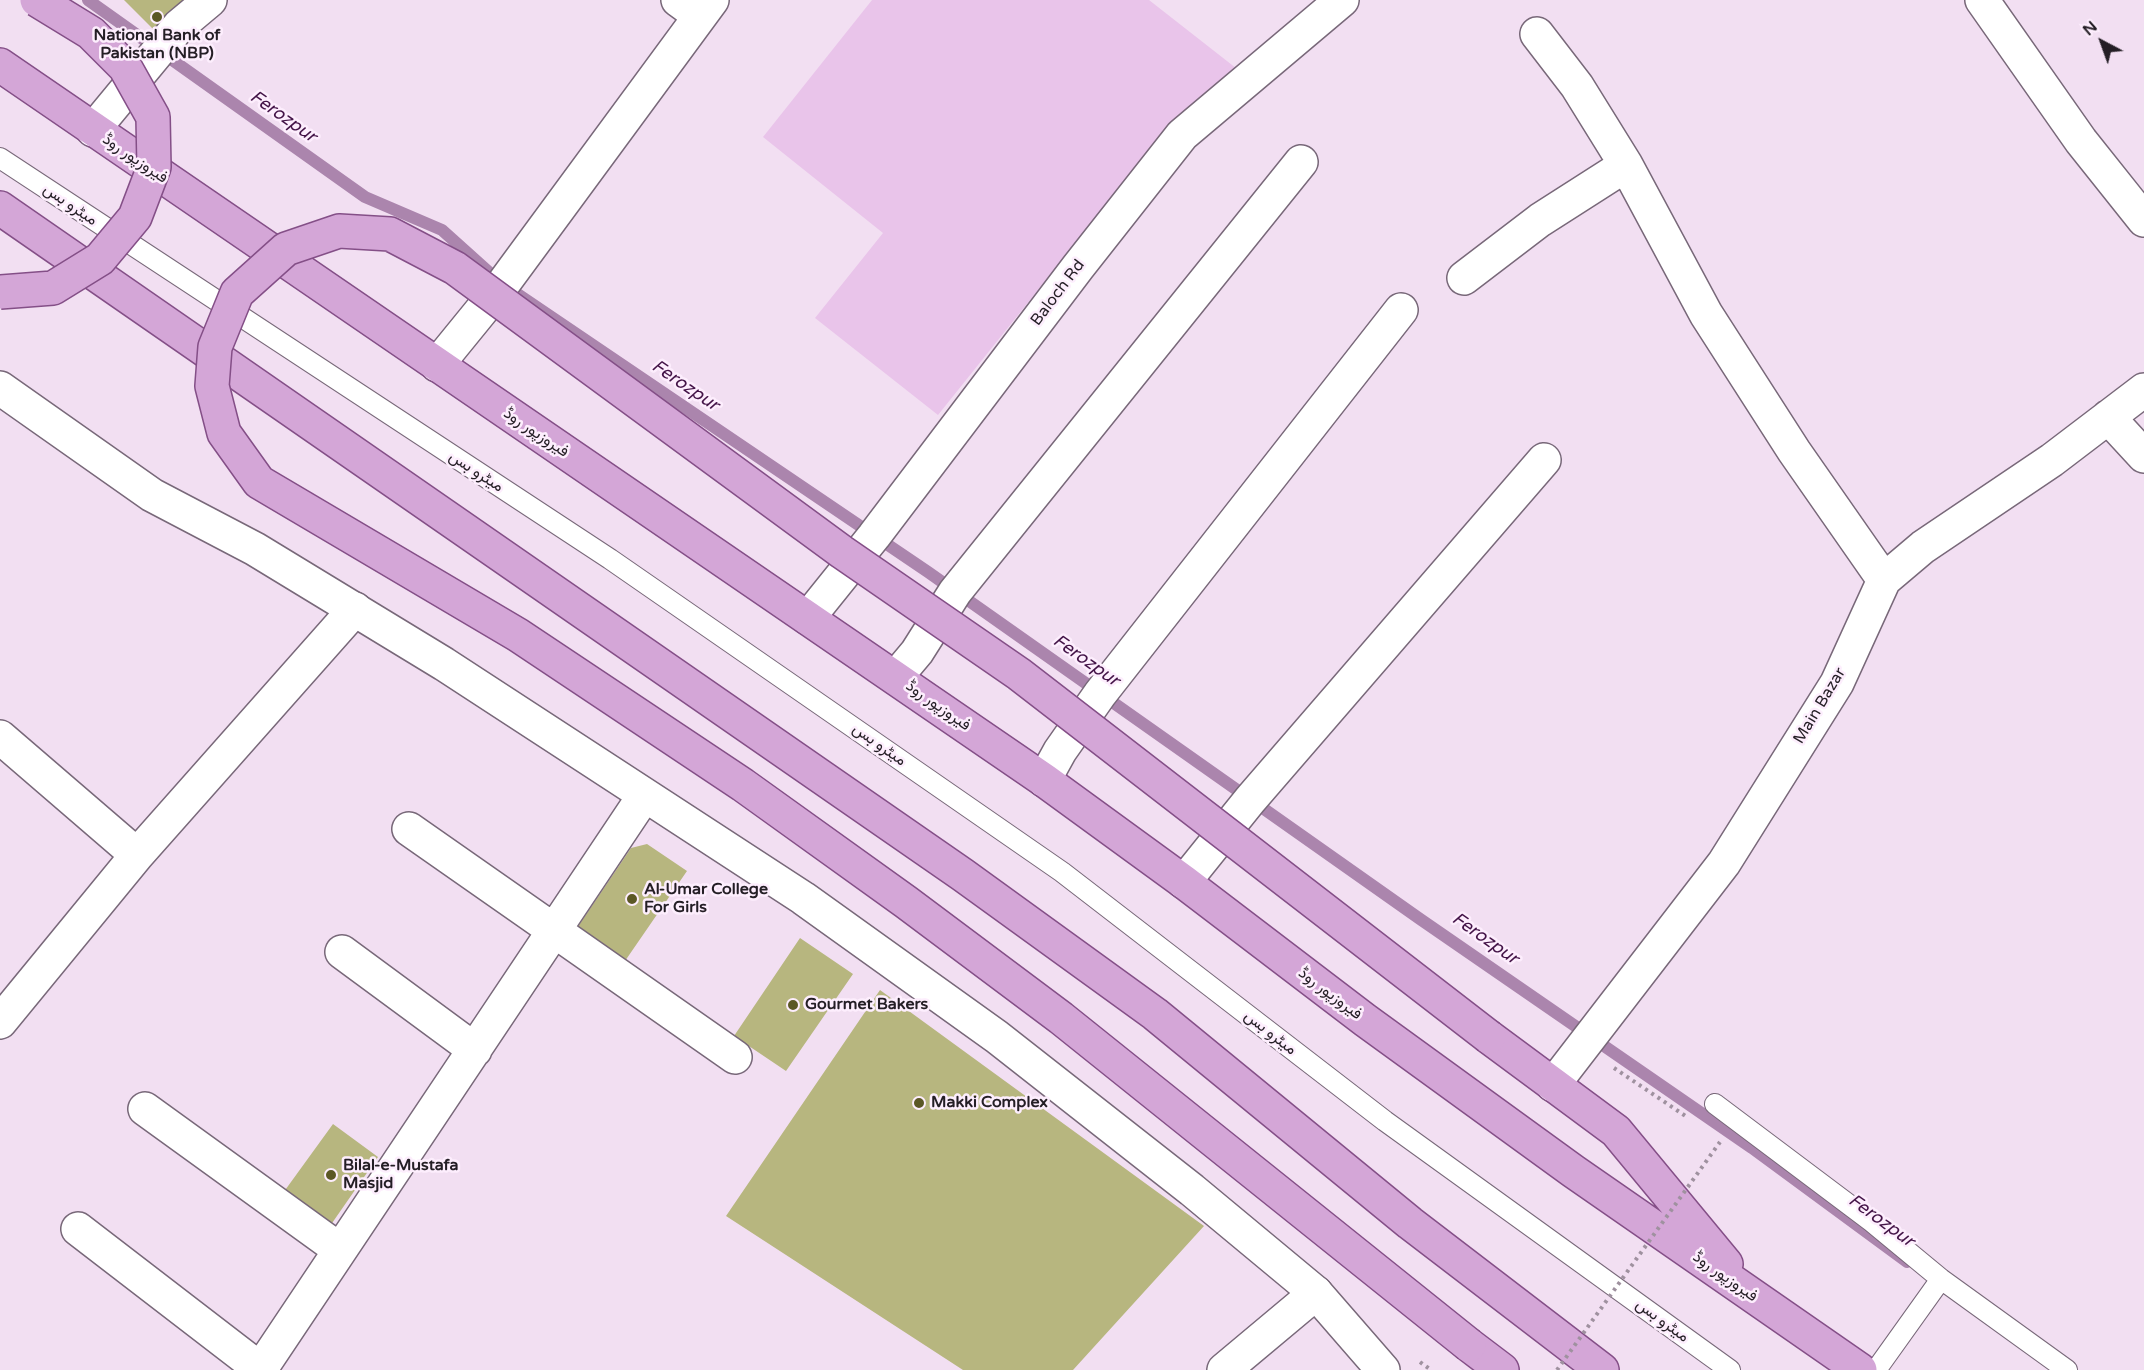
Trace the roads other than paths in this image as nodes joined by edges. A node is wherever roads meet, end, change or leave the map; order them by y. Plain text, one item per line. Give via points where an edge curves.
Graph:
1 (37, 0) edge
2 (210, 0) edge
3 (1342, 0) edge
4 (1982, 0) edge
5 (697, 6) edge
6 (1537, 34) dead end
7 (0, 65) edge
8 (93, 130) junction
9 (0, 158) edge
10 (1301, 162) dead end
11 (1626, 165) junction
12 (0, 208) edge
13 (2144, 220) edge
14 (1464, 278) dead end
15 (0, 292) edge
16 (1401, 310) dead end
17 (437, 366) junction
18 (0, 388) edge
19 (2144, 390) edge
20 (2108, 417) junction
21 (2144, 456) edge
22 (1544, 460) dead end
23 (1884, 580) junction
24 (355, 609) junction
25 (808, 618) junction
26 (896, 677) junction
27 (0, 736) edge
28 (1044, 780) junction
29 (644, 796) junction
30 (409, 829) dead end
31 (137, 855) junction
32 (1184, 882) junction
33 (555, 931) junction
34 (342, 952) dead end
35 (0, 1022) edge
36 (475, 1050) junction
37 (735, 1057) dead end
38 (1553, 1085) junction
39 (1715, 1104) dead end
40 (144, 1109) dead end
41 (78, 1229) dead end
42 (340, 1250) junction
43 (1941, 1279) junction
44 (1316, 1293) junction
45 (1751, 1296) junction
46 (260, 1370) edge
47 (1224, 1370) edge
48 (1383, 1370) edge
49 (1502, 1370) edge
50 (1602, 1370) edge
51 (1730, 1370) edge
52 (1860, 1370) edge
53 (1876, 1370) edge
54 (2067, 1370) edge

1 - 15 main road, bridge via 91,33 125,67 153,117 154,167 135,217 100,259 53,288
2 - 8 street via 179,26
3 - 25 street, Baloch Rd via 1182,135
4 - 13 street via 2081,141
5 - 17 street via 503,284
6 - 11 street via 1577,86
7 - 8 main road, فیروزپور روڈ
8 - 17 main road, فیروزپور روڈ
9 - 51 lane, میٹرو بس via 610,560 1062,872 1385,1121
10 - 26 street via 955,591 917,652
11 - 14 street via 1540,220
11 - 23 street via 1706,314 1794,451
12 - 50 main road via 963,874 1155,1014 1410,1223
16 - 28 street via 1101,694
17 - 25 main road, فیروزپور روڈ
18 - 24 street via 152,495 255,549
19 - 20 street, Main Bazar
20 - 21 street
20 - 23 street, Main Bazar via 1923,547
22 - 32 street via 1250,800
23 - 38 street, Main Bazar via 1836,683 1724,863
24 - 29 street
24 - 31 street
25 - 26 main road, فیروزپور روڈ
26 - 28 main road, فیروزپور روڈ
27 - 31 street
28 - 32 main road, فیروزپور روڈ
29 - 33 street
29 - 44 street via 803,898 997,1037
30 - 33 street
31 - 35 street
32 - 45 main road, فیروزپور روڈ via 1365,1020
33 - 36 street
33 - 37 street
34 - 36 street
36 - 42 street
38 - 45 main road via 1616,1131
38 - 49 main road, bridge via 1019,674 842,552 454,268 390,234 339,231 286,249 237,293 214,347 212,386 224,433 259,482 518,635 743,785 1061,1018
39 - 43 lane
40 - 42 street
41 - 46 street
42 - 46 street
43 - 53 lane
43 - 54 lane
44 - 47 street
44 - 48 street
45 - 52 main road, فیروزپور روڈ

